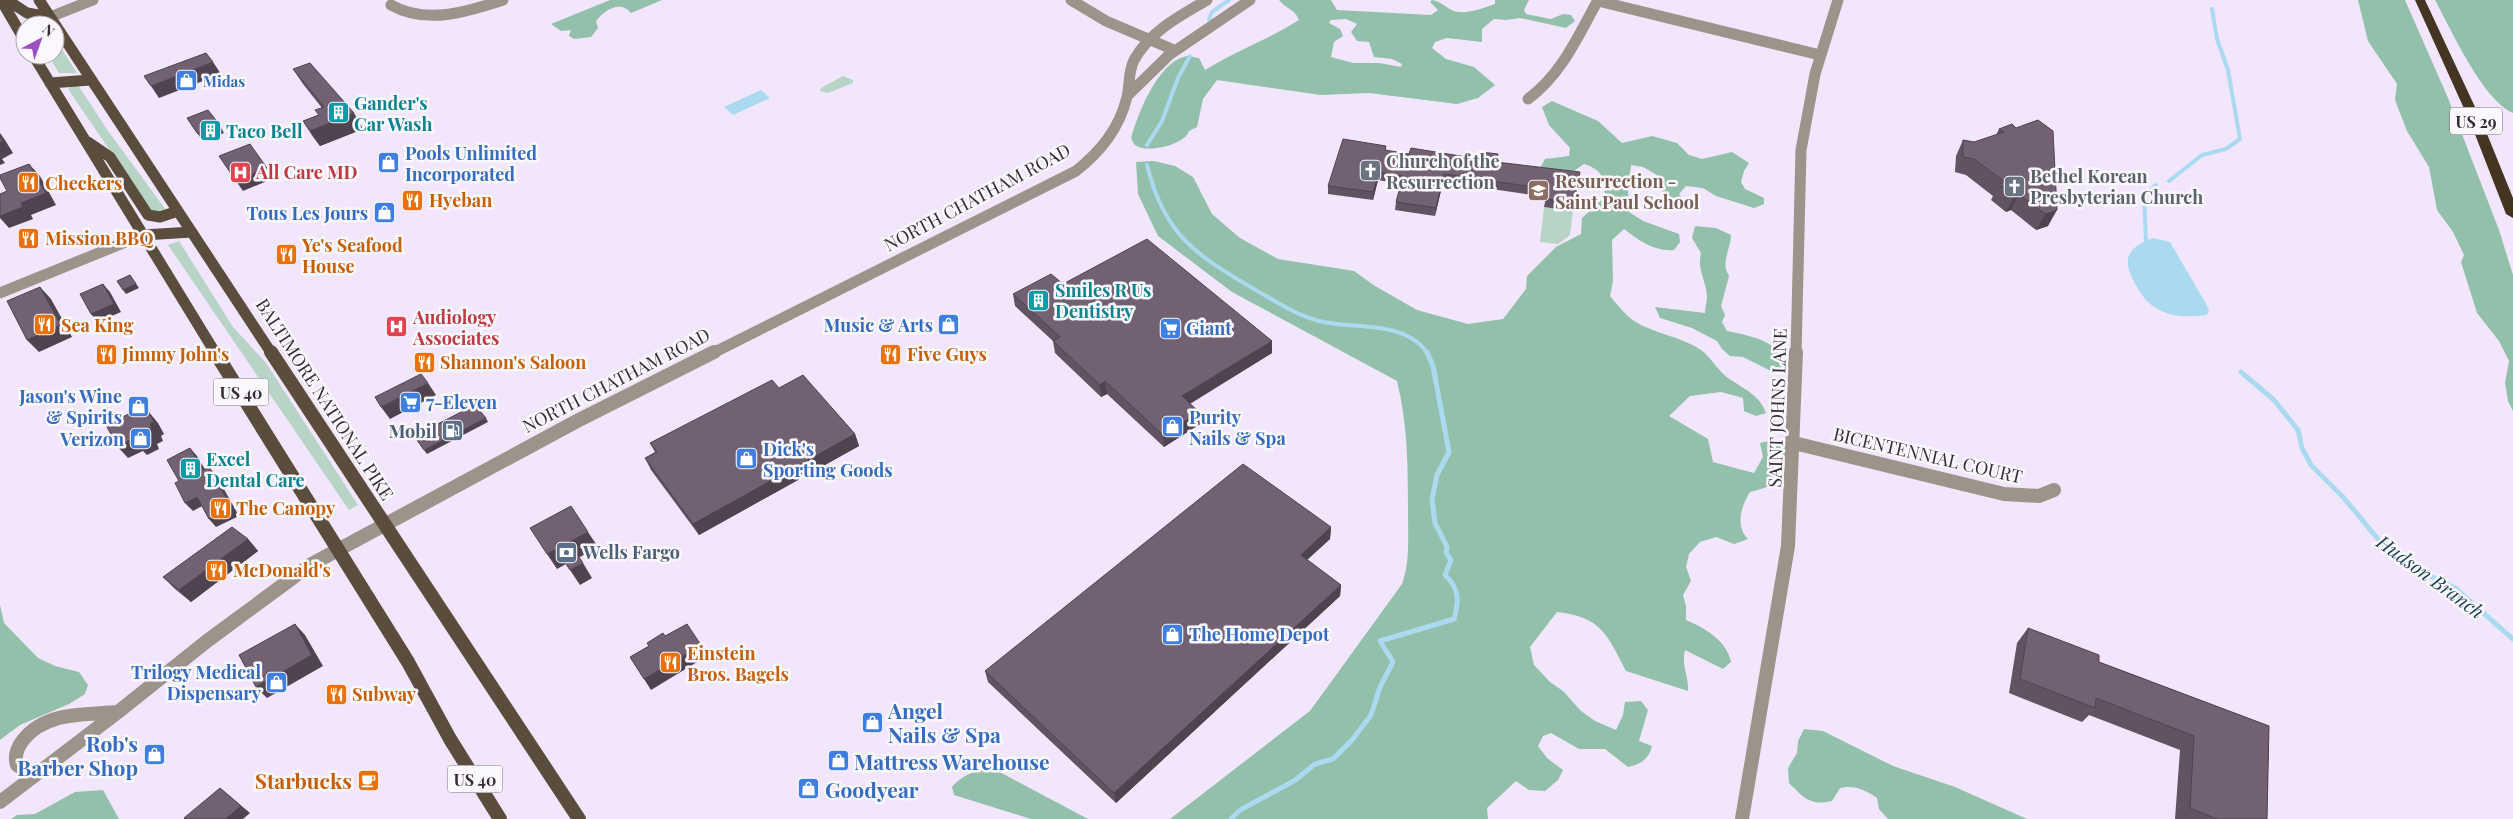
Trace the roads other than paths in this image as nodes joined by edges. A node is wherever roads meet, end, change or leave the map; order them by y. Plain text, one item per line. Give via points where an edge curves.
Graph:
1 (0, 0) edge
2 (7, 0) edge
3 (39, 0) edge
4 (93, 0) edge
5 (503, 0) edge
6 (1071, 0) edge
7 (1207, 0) edge
8 (1250, 0) edge
9 (1838, 0) edge
10 (2420, 0) edge
11 (1598, 1) edge
12 (391, 5) dead end
13 (0, 13) edge
14 (29, 15) edge
15 (49, 15) edge
16 (55, 15) edge
17 (15, 23) edge
18 (15, 24) edge
19 (1148, 39) junction
20 (65, 40) edge
21 (1174, 50) junction
22 (1820, 56) junction
23 (39, 65) edge
24 (91, 80) junction
25 (50, 83) junction
26 (1128, 95) junction
27 (1528, 99) dead end
28 (84, 139) junction
29 (178, 211) junction
30 (2513, 214) edge
31 (192, 232) junction
32 (142, 235) junction
33 (0, 293) edge
34 (1794, 444) junction
35 (2054, 490) dead end
36 (384, 524) junction
37 (339, 549) junction
38 (118, 712) junction
39 (44, 770) junction
40 (0, 802) edge
41 (500, 819) edge
42 (579, 819) edge
43 (1742, 819) edge

1 - 17 main road
2 - 14 main road
3 - 15 main road, BALTIMORE NATIONAL PIKE / US 40
4 - 16 street
5 - 12 street via 463,12 430,16 404,13
6 - 19 street via 1106,21
7 - 19 street, NORTH CHATHAM ROAD
8 - 21 street, NORTH CHATHAM ROAD
9 - 22 street, SAINT JOHNS LANE
10 - 30 highway, US 29 via 2477,124
11 - 22 street
11 - 27 street via 1553,77
13 - 18 main road
19 - 21 street
19 - 26 street, NORTH CHATHAM ROAD via 1134,59 1128,75
20 - 24 main road, BALTIMORE NATIONAL PIKE / US 40
21 - 26 street, NORTH CHATHAM ROAD via 1152,67
22 - 34 street, SAINT JOHNS LANE via 1810,92 1801,150
23 - 25 main road, US 40
24 - 25 main road
24 - 29 main road, BALTIMORE NATIONAL PIKE / US 40
25 - 28 main road, US 40
26 - 36 street, NORTH CHATHAM ROAD via 1107,144 1061,179 577,421
28 - 29 main road via 110,157 148,215 160,217
28 - 32 main road, US 40
29 - 31 main road, BALTIMORE NATIONAL PIKE / US 40
31 - 32 main road
31 - 36 main road, BALTIMORE NATIONAL PIKE / US 40
32 - 33 street
32 - 37 main road, US 40
34 - 35 street, BICENTENNIAL COURT via 2004,494 2039,496
34 - 43 street, SAINT JOHNS LANE via 1784,582
36 - 37 street, NORTH CHATHAM ROAD
36 - 42 main road, BALTIMORE NATIONAL PIKE / US 40
37 - 38 street, NORTH CHATHAM ROAD via 310,565 214,635
37 - 41 main road, US 40
38 - 39 street, NORTH CHATHAM ROAD
38 - 39 street via 48,720 34,726 15,746 12,758 15,765 24,771
39 - 40 street, NORTH CHATHAM ROAD

